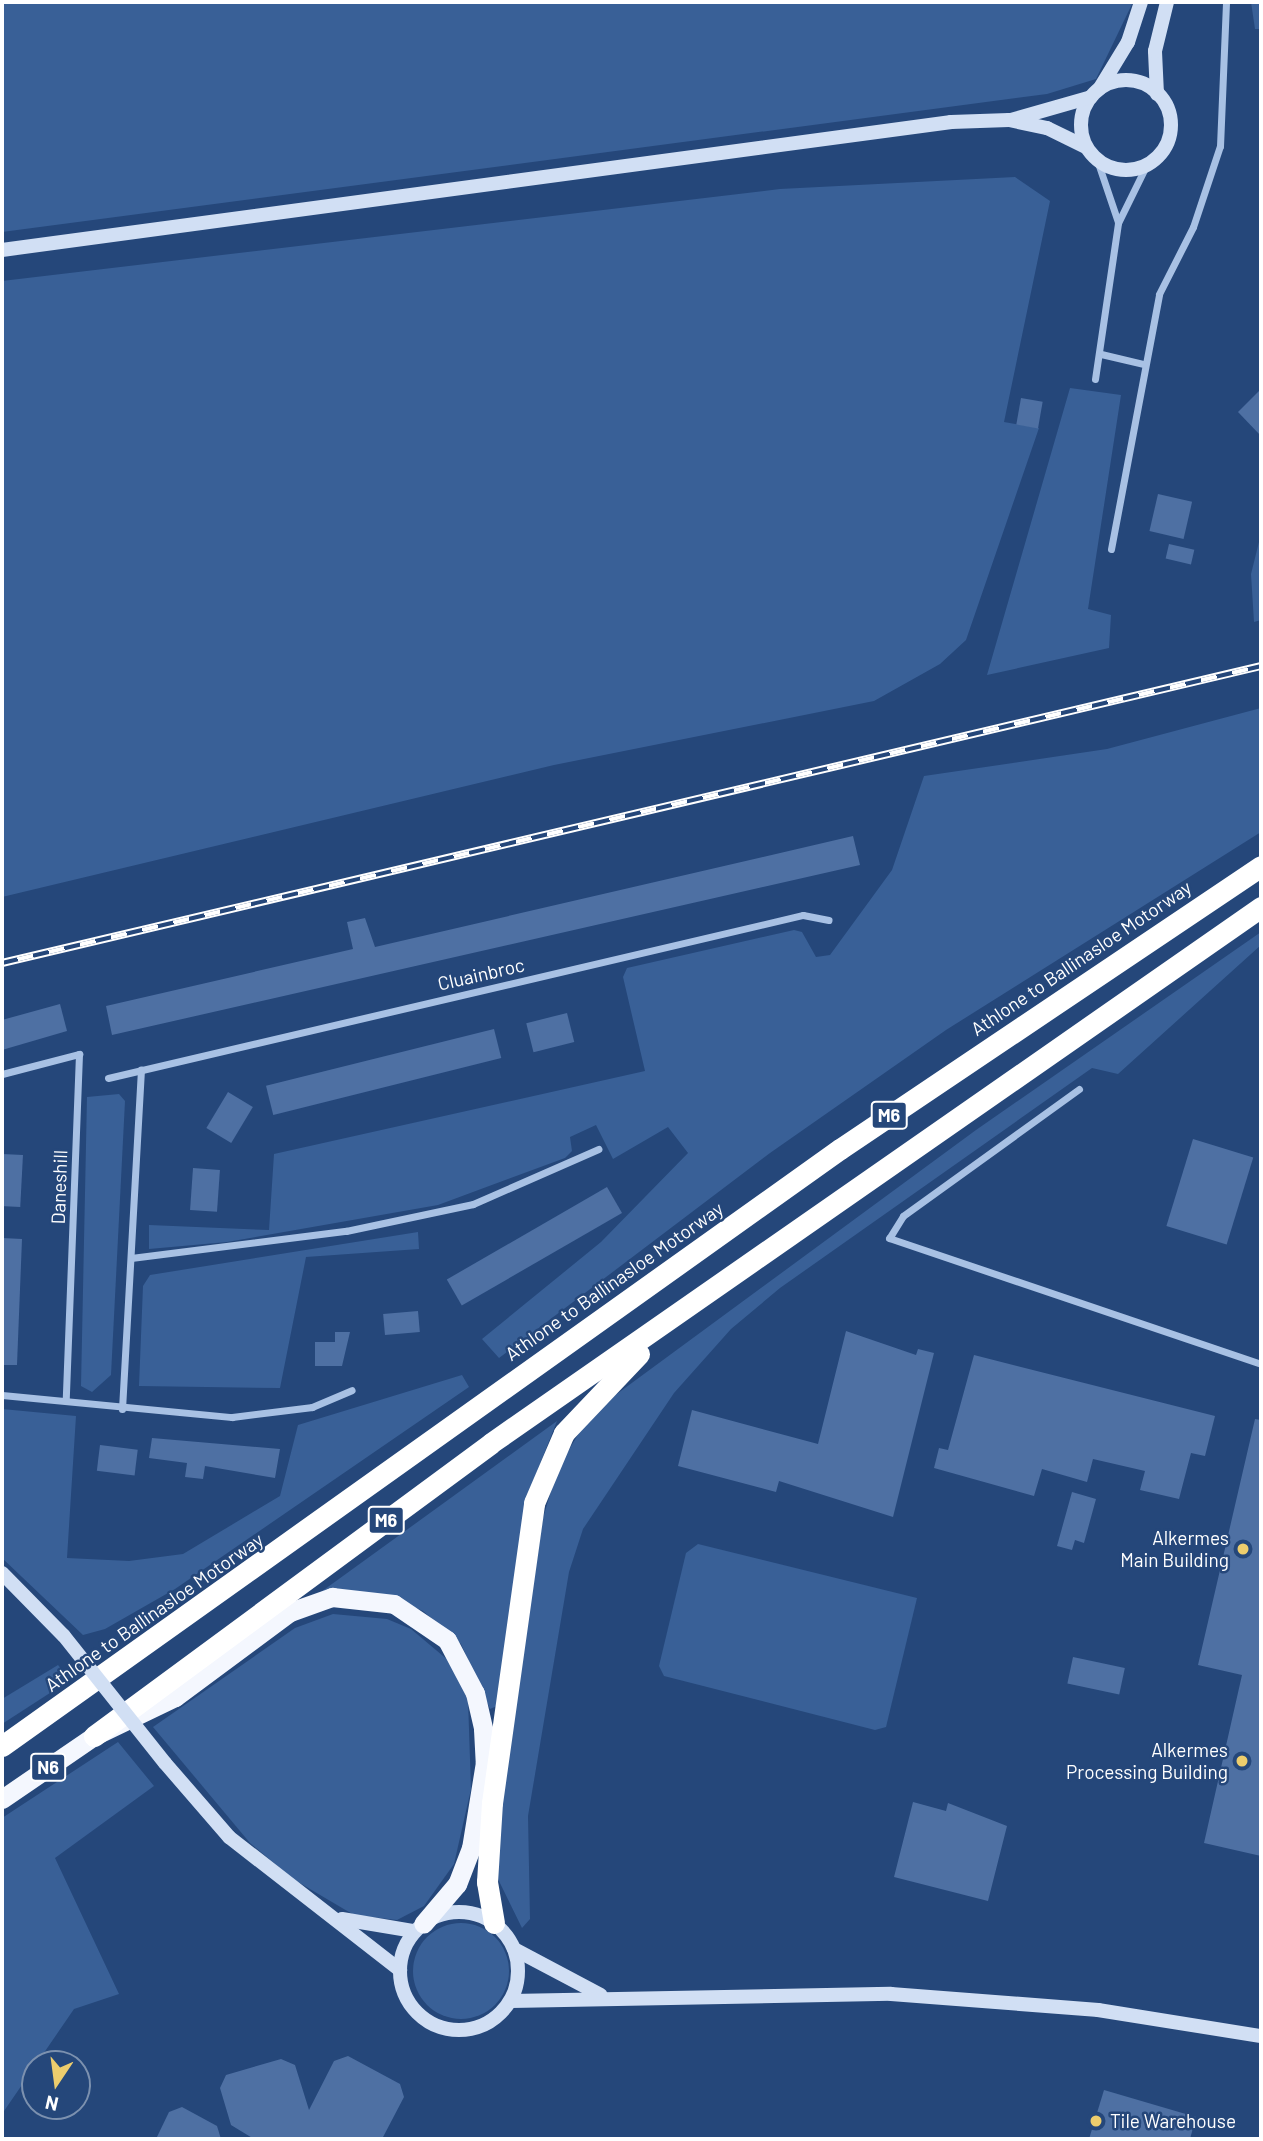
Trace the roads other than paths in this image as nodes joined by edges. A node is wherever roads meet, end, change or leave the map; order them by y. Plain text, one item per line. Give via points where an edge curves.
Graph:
1 (1141, 2) edge
2 (1167, 2) edge
3 (1226, 2) edge
4 (1095, 93) junction
5 (1157, 94) junction
6 (1009, 120) junction
7 (1086, 148) junction
8 (1097, 160) junction
9 (1146, 166) junction
10 (1118, 223) junction
11 (2, 250) edge
12 (1101, 354) junction
13 (1143, 364) junction
14 (1095, 379) dead end
15 (1111, 549) dead end
16 (1261, 866) edge
17 (1261, 907) edge
18 (830, 920) dead end
19 (141, 1070) junction
20 (2, 1074) edge
21 (108, 1078) dead end
22 (1079, 1088) dead end
23 (598, 1149) dead end
24 (131, 1258) junction
25 (684, 1311) junction
26 (1261, 1364) edge
27 (352, 1390) dead end
28 (2, 1395) edge
29 (66, 1400) junction
30 (122, 1409) junction
31 (2, 1573) edge
32 (94, 1736) junction
33 (2, 1745) edge
34 (2, 1799) edge
35 (334, 1917) junction
36 (494, 1923) junction
37 (419, 1927) junction
38 (514, 1949) junction
39 (400, 1970) junction
40 (602, 1996) junction
41 (511, 2001) junction
42 (1261, 2036) edge

1 - 4 main road via 1128,42
2 - 5 main road via 1155,51
3 - 13 street via 1228,82 1220,146 1193,227 1168,266
4 - 5 main road via 1130,81
4 - 6 main road
4 - 7 main road via 1081,129
5 - 9 main road via 1170,131
6 - 7 main road via 1047,128
6 - 11 main road via 773,145
7 - 8 main road
8 - 9 main road via 1123,170
8 - 10 street
9 - 10 street
10 - 12 street
12 - 13 street
12 - 14 street
13 - 15 street
16 - 33 highway, Athlone to Ballinasloe Motorway / M6 via 840,1149
17 - 25 highway, M6
18 - 19 street, Cluainbroc via 803,915
19 - 21 street, Cluainbroc
19 - 24 street
20 - 29 street, Daneshill via 79,1054
22 - 26 street via 903,1216 889,1238
23 - 24 street via 474,1203 346,1231
24 - 30 street
25 - 32 highway, M6 via 491,1443
25 - 36 highway via 584,1407 542,1477 521,1576 492,1803 487,1882
27 - 30 street via 274,1415
28 - 29 street
29 - 30 street
31 - 35 main road, bridge via 64,1636 229,1837
32 - 34 highway, N6
32 - 37 highway via 175,1697 290,1612 316,1600 394,1604 423,1619 447,1640 475,1693 485,1762 471,1848 457,1884
35 - 37 main road
35 - 39 main road
36 - 37 main road via 460,1912
36 - 38 main road
37 - 39 main road
38 - 40 main road
38 - 41 main road via 519,1969
39 - 41 main road via 415,2011 446,2028 472,2028
40 - 41 main road
40 - 42 main road via 891,1994 1098,2010

